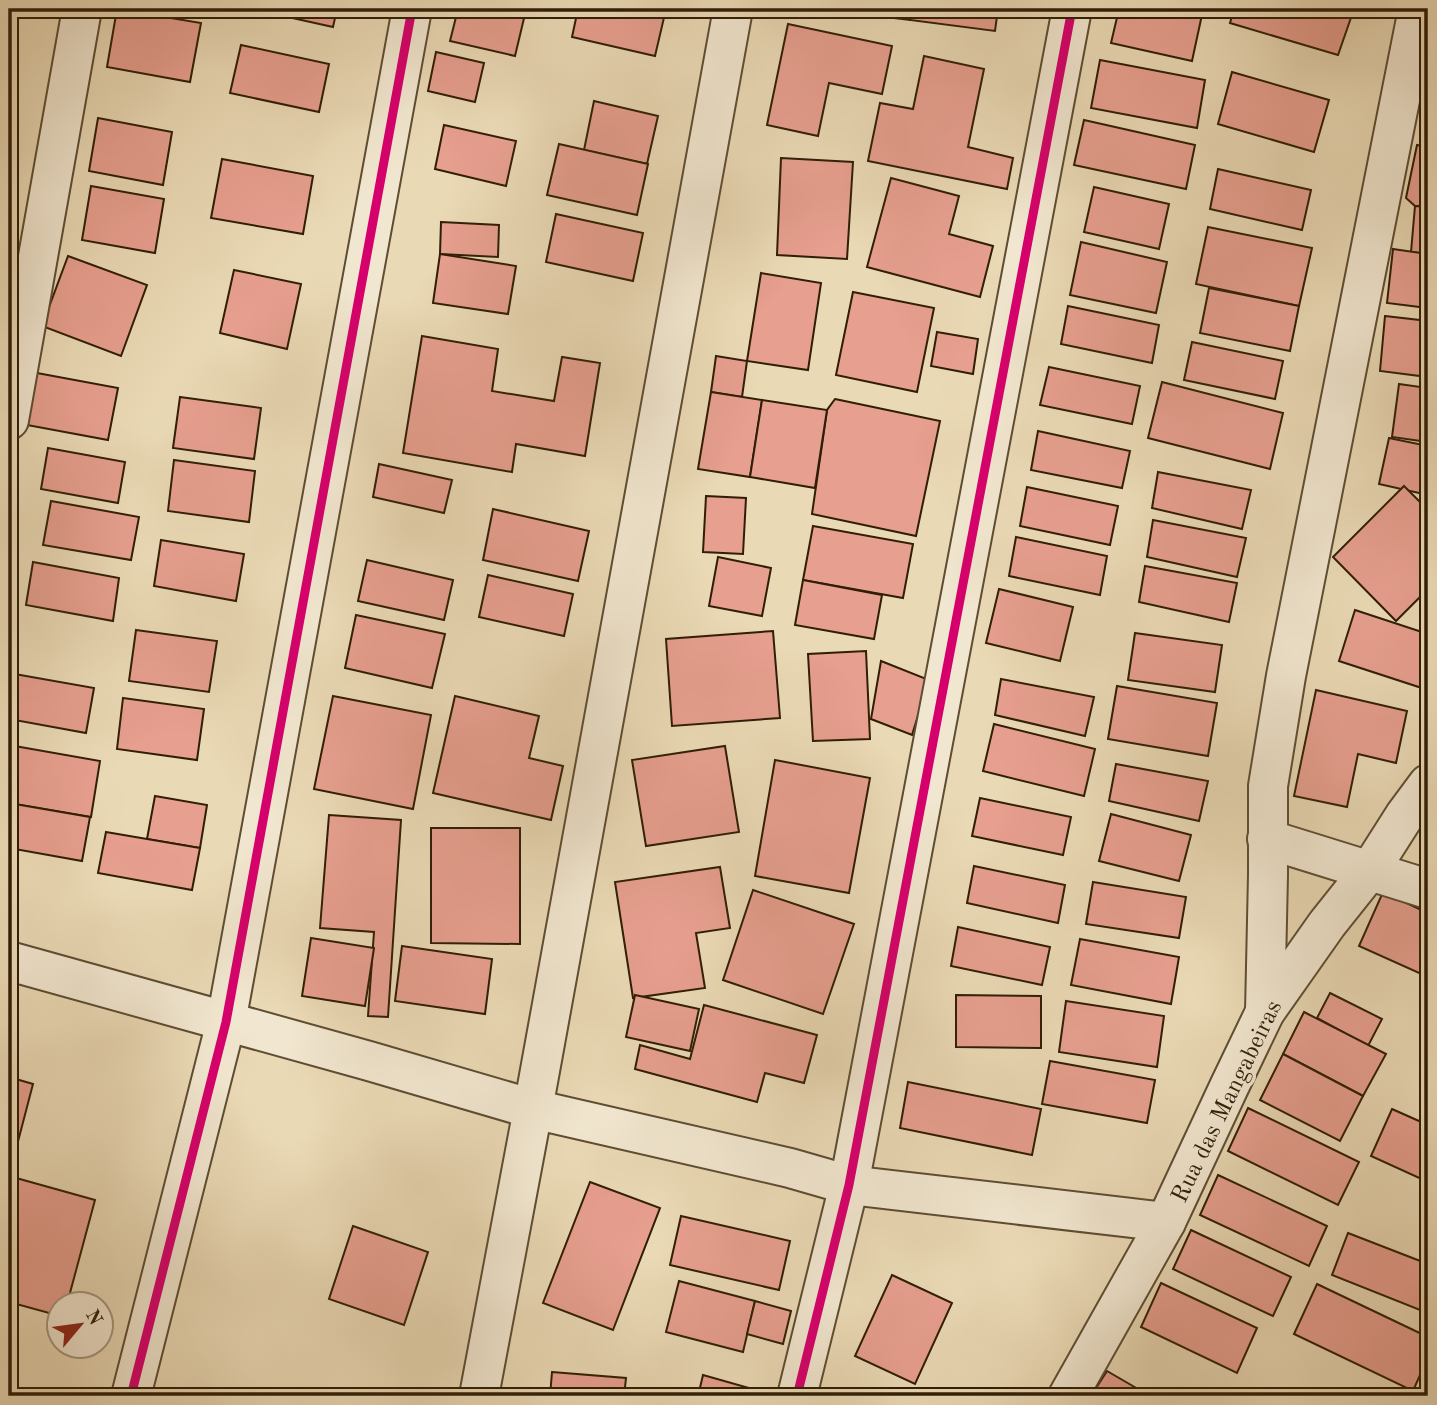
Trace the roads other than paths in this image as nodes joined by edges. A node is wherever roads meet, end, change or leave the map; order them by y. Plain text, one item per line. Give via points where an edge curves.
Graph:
1 (82, 9) edge
2 (412, 9) edge
3 (733, 9) edge
4 (1072, 9) edge
5 (1418, 9) edge
6 (9, 420) edge
7 (1428, 784) edge
8 (1267, 839) junction
9 (1370, 870) junction
10 (1428, 889) edge
11 (9, 961) edge
12 (1265, 1012) junction
13 (226, 1022) junction
14 (533, 1109) junction
15 (849, 1185) junction
16 (1166, 1222) junction
17 (131, 1396) edge
18 (479, 1396) edge
19 (797, 1396) edge
20 (1068, 1396) edge

1 - 6 street
2 - 13 street
3 - 14 street
4 - 15 street
5 - 8 street via 1286,676 1268,786
7 - 9 street, Rua das Mangabeiras
8 - 9 street
8 - 12 street
9 - 10 street
9 - 12 street, Rua das Mangabeiras
11 - 13 street
12 - 16 street, Rua das Mangabeiras
13 - 14 street
13 - 17 street
14 - 15 street
14 - 18 street
15 - 16 street
15 - 19 street
16 - 20 street, Rua das Mangabeiras

